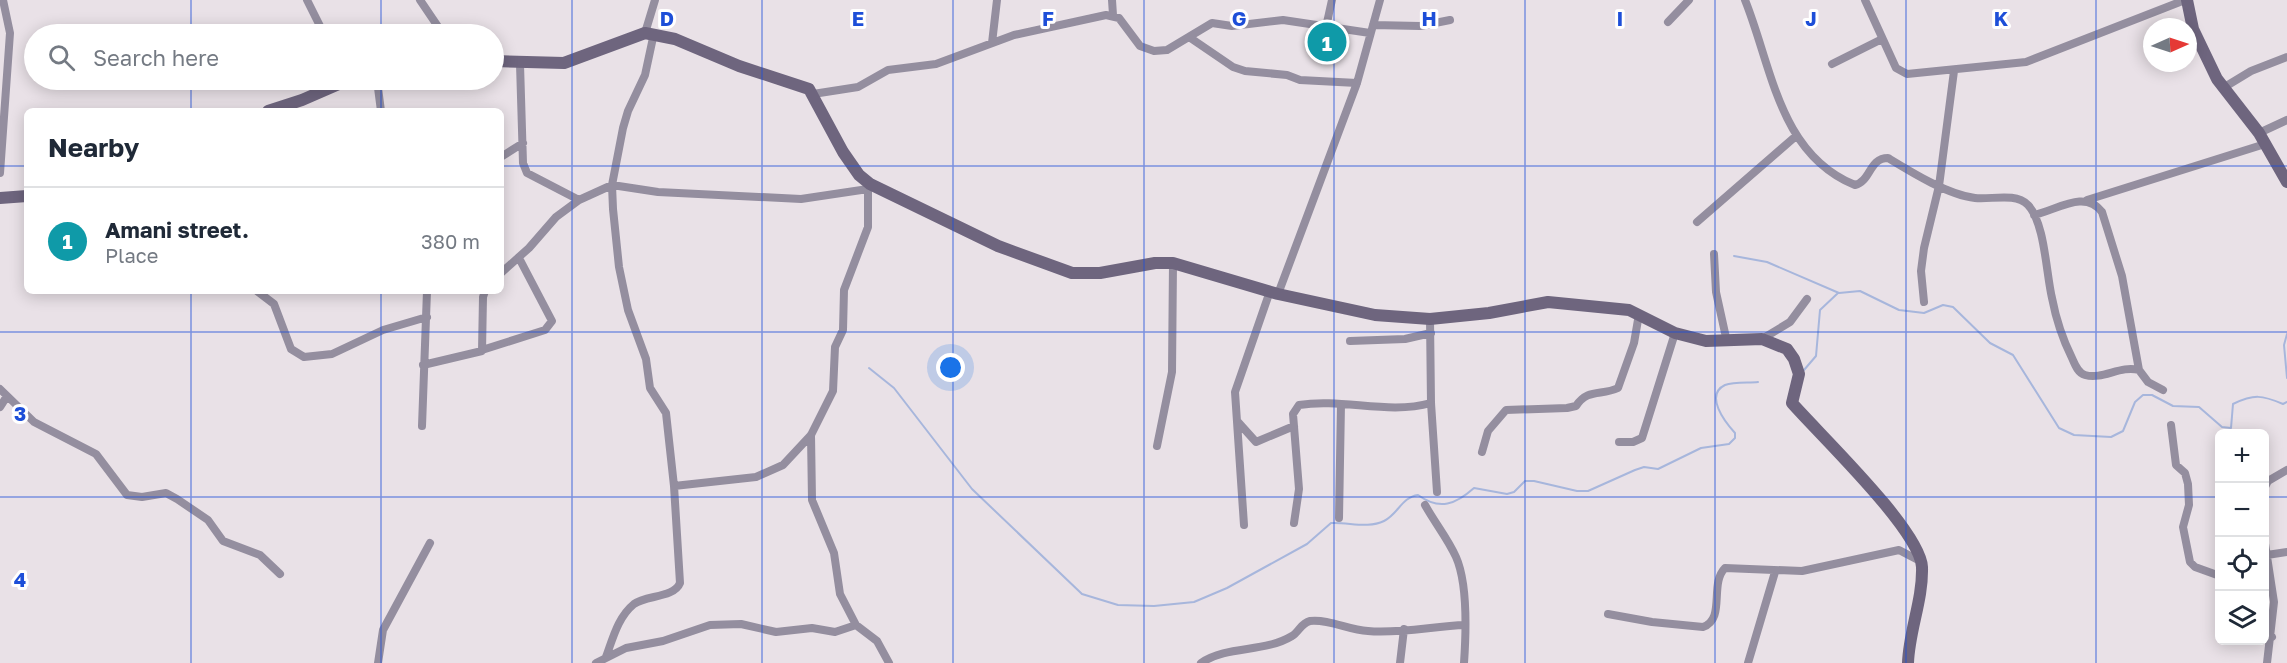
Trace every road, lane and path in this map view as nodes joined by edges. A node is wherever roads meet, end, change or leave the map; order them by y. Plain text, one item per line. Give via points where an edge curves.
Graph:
1 (3, 0) edge
2 (307, 0) edge
3 (420, 0) edge
4 (655, 0) edge
5 (997, 0) edge
6 (1112, 0) edge
7 (1332, 0) edge
8 (1380, 0) edge
9 (1689, 0) edge
10 (1745, 0) edge
11 (1865, 0) edge
12 (2186, 0) edge
13 (1113, 15) junction
14 (1450, 20) dead end
15 (1668, 22) dead end
16 (319, 24) edge
17 (436, 24) edge
18 (1326, 27) junction
19 (1371, 29) junction
20 (650, 33) junction
21 (1189, 37) junction
22 (1882, 39) junction
23 (992, 42) junction
24 (2287, 57) edge
25 (504, 62) edge
26 (520, 64) junction
27 (1832, 64) dead end
28 (1954, 71) junction
29 (1357, 83) junction
30 (2223, 88) junction
31 (324, 90) edge
32 (378, 90) edge
33 (813, 94) junction
34 (277, 108) edge
35 (381, 108) edge
36 (2287, 120) edge
37 (1796, 136) junction
38 (2262, 138) junction
39 (523, 143) junction
40 (504, 155) edge
41 (0, 172) edge
42 (2287, 182) edge
43 (612, 184) junction
44 (869, 186) junction
45 (1939, 186) junction
46 (24, 196) edge
47 (0, 198) edge
48 (579, 200) junction
49 (2086, 200) junction
50 (2034, 215) junction
51 (1697, 222) dead end
52 (1714, 254) dead end
53 (519, 258) junction
54 (1173, 263) junction
55 (504, 270) edge
56 (1274, 293) junction
57 (261, 294) edge
58 (427, 294) edge
59 (484, 294) edge
60 (1807, 299) dead end
61 (1924, 302) dead end
62 (1640, 314) junction
63 (427, 317) junction
64 (1430, 319) junction
65 (1431, 333) junction
66 (1675, 333) junction
67 (1762, 339) junction
68 (1350, 341) dead end
69 (1727, 342) junction
70 (482, 350) junction
71 (423, 365) junction
72 (2139, 370) junction
73 (0, 389) edge
74 (2163, 390) dead end
75 (8, 396) junction
76 (1431, 403) junction
77 (1341, 404) junction
78 (0, 406) edge
79 (1237, 421) junction
80 (2171, 425) dead end
81 (422, 426) dead end
82 (1294, 426) junction
83 (811, 435) junction
84 (1619, 442) dead end
85 (1157, 446) dead end
86 (1482, 452) dead end
87 (2287, 470) edge
88 (2267, 483) edge
89 (674, 486) junction
90 (1437, 492) dead end
91 (1425, 505) dead end
92 (1339, 518) dead end
93 (1294, 522) dead end
94 (1244, 525) dead end
95 (430, 543) dead end
96 (2287, 552) edge
97 (2269, 555) edge
98 (1921, 561) junction
99 (2269, 568) edge
100 (1775, 572) junction
101 (280, 574) dead end
102 (2215, 574) edge
103 (1608, 614) dead end
104 (856, 625) junction
105 (1465, 625) junction
106 (1404, 629) junction
107 (2269, 632) edge
108 (2272, 638) junction
109 (606, 657) junction
110 (378, 663) edge
111 (596, 663) edge
112 (890, 663) edge
113 (1201, 663) edge
114 (1400, 663) edge
115 (1464, 663) edge
116 (1748, 663) edge
117 (1908, 663) edge
118 (2267, 663) edge

1 - 41 street via 10,33
2 - 16 street
3 - 17 street
4 - 20 street
5 - 23 street
6 - 13 street
7 - 18 street
8 - 19 street
9 - 15 street
10 - 37 street via 1769,76
11 - 22 street
12 - 28 street via 2026,62
12 - 30 street via 2193,29
13 - 21 street via 1145,50 1167,50
13 - 23 street via 1044,27
14 - 19 street
18 - 19 street
18 - 21 street via 1283,20 1232,26 1212,23
19 - 29 street
20 - 26 street via 579,60
20 - 33 street via 804,87
20 - 43 street via 645,75 628,111
21 - 29 street via 1245,71 1300,80
22 - 27 street
22 - 28 street via 1900,73
23 - 33 street via 936,64 888,70 858,87
24 - 30 street
25 - 26 street
26 - 39 street
28 - 45 street
29 - 56 street
30 - 38 street
31 - 34 street
32 - 35 street
33 - 44 street via 843,152
36 - 38 street
37 - 45 street via 1836,177 1855,185 1863,181 1875,162 1888,158
37 - 51 street
38 - 42 street
38 - 49 street
39 - 40 street
39 - 48 street via 527,173
43 - 44 street via 658,192 801,200
43 - 48 street
43 - 89 street via 623,288 646,359 650,388 666,413
44 - 54 street via 998,246 1072,273
44 - 83 street via 868,227 844,290 843,330 835,347 833,391
45 - 50 street via 1974,198 2021,201
45 - 61 street via 1921,271
46 - 47 street
48 - 53 street via 556,217
49 - 50 street
49 - 72 street via 2096,204 2107,224 2122,276
50 - 72 street via 2061,338 2078,370 2092,376 2121,368
52 - 69 street via 1716,292
53 - 55 street
53 - 70 street via 552,321 545,330
54 - 56 street
54 - 85 street via 1173,372
56 - 64 street via 1375,315
56 - 79 street via 1237,382
57 - 63 street via 274,304 291,349 304,357 332,354 383,330
58 - 63 street
59 - 70 street
60 - 67 street via 1790,322
62 - 64 street via 1600,305 1548,302
62 - 66 street
62 - 86 street via 1618,388 1592,392 1576,406 1506,410 1488,431
63 - 71 street
64 - 65 street
65 - 68 street via 1405,339
65 - 76 street
66 - 69 street
66 - 84 street via 1642,438
67 - 69 street
67 - 98 street via 1779,344 1794,359 1800,374 1792,403 1848,461 1909,536
70 - 71 street via 475,355
71 - 81 street
72 - 74 street via 2148,382
73 - 75 street
75 - 78 street
75 - 101 street via 34,422 96,454 127,495 166,494 177,499 208,520 223,541 260,555
76 - 77 street via 1410,409
76 - 90 street
77 - 82 street via 1299,405 1293,414
77 - 92 street
79 - 82 street via 1256,442
79 - 94 street
80 - 102 street via 2176,465 2185,473 2189,495 2183,527 2190,562
82 - 93 street via 1299,489
83 - 89 street via 783,465 756,477
83 - 104 street via 812,500 834,553 840,594
87 - 88 street
89 - 109 street via 678,587 634,604 620,622
91 - 105 street via 1460,568
95 - 110 street via 382,630
96 - 97 street
98 - 100 street via 1899,550 1802,571
98 - 117 street
99 - 108 street via 2274,602
100 - 103 street via 1725,568 1716,586 1714,618 1703,627
100 - 116 street
104 - 109 street via 835,632 812,628 776,632 741,624 710,625
104 - 112 street via 877,641
105 - 106 street
105 - 115 street
106 - 113 street via 1367,631 1309,621 1293,635 1276,642 1215,654
106 - 114 street
107 - 108 street
108 - 118 street
109 - 111 street

